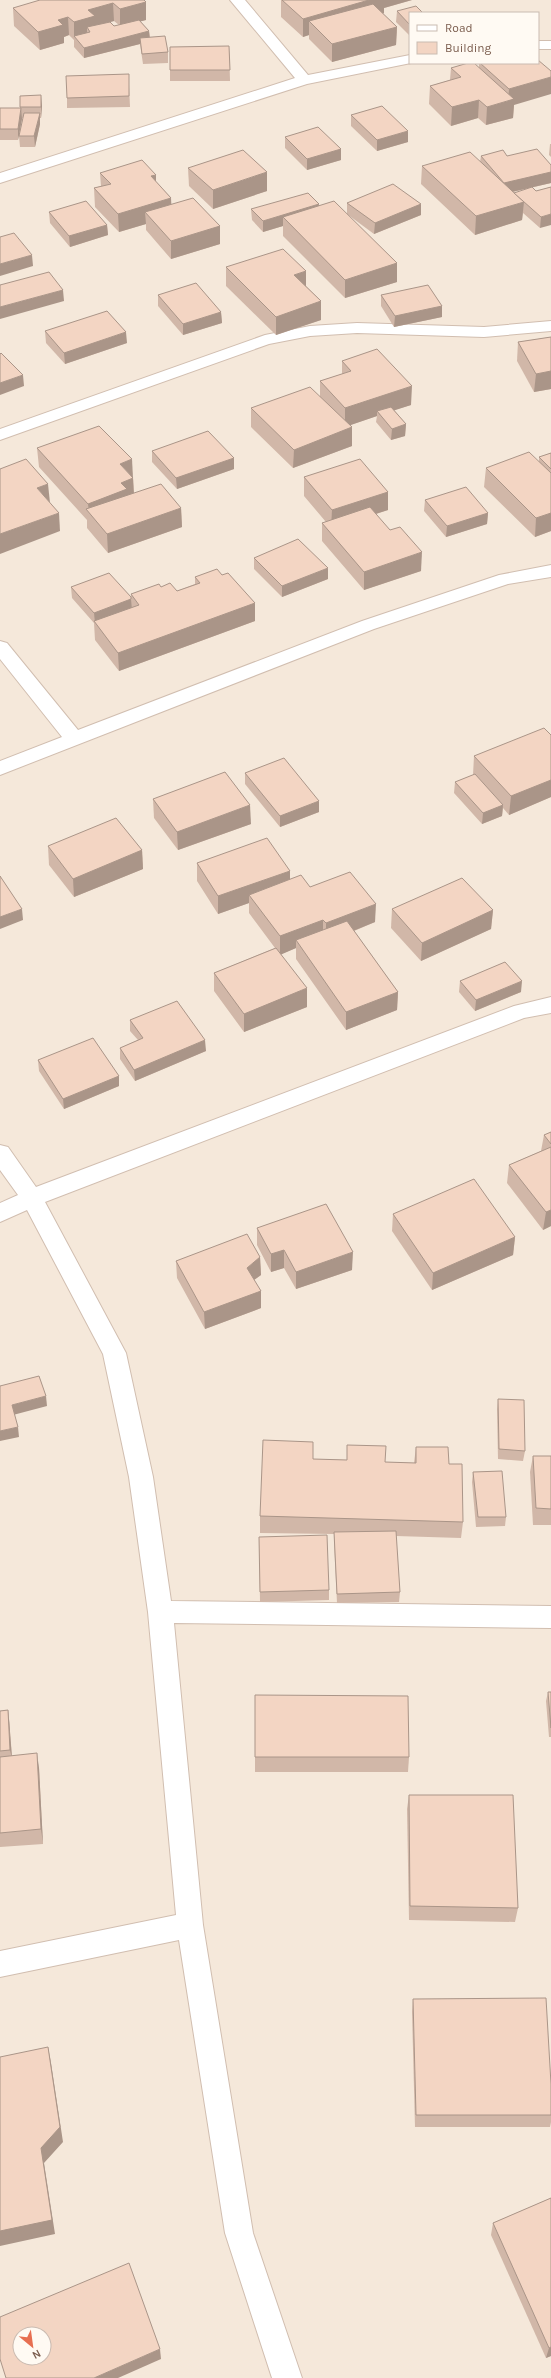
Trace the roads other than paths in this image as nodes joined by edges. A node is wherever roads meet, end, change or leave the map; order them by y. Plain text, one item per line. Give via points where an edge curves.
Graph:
1 (237, 0) edge
2 (539, 45) edge
3 (551, 45) edge
4 (409, 59) edge
5 (304, 80) junction
6 (0, 178) edge
7 (551, 326) edge
8 (0, 435) edge
9 (551, 571) edge
10 (0, 646) edge
11 (74, 738) junction
12 (0, 768) edge
13 (551, 1005) edge
14 (0, 1153) edge
15 (32, 1198) junction
16 (0, 1213) edge
17 (160, 1612) junction
18 (551, 1617) edge
19 (190, 1925) junction
20 (0, 1964) edge
21 (286, 2378) edge

1 - 5 street
2 - 3 street
4 - 5 street
5 - 6 street
7 - 8 street via 484,332 357,328 310,331 265,340
9 - 11 street via 505,579 368,625
10 - 11 street
11 - 12 street
13 - 15 street via 521,1011
14 - 15 street
15 - 16 street
15 - 17 street via 114,1353 142,1477
17 - 18 street
17 - 19 street
19 - 20 street
19 - 21 street via 238,2233

